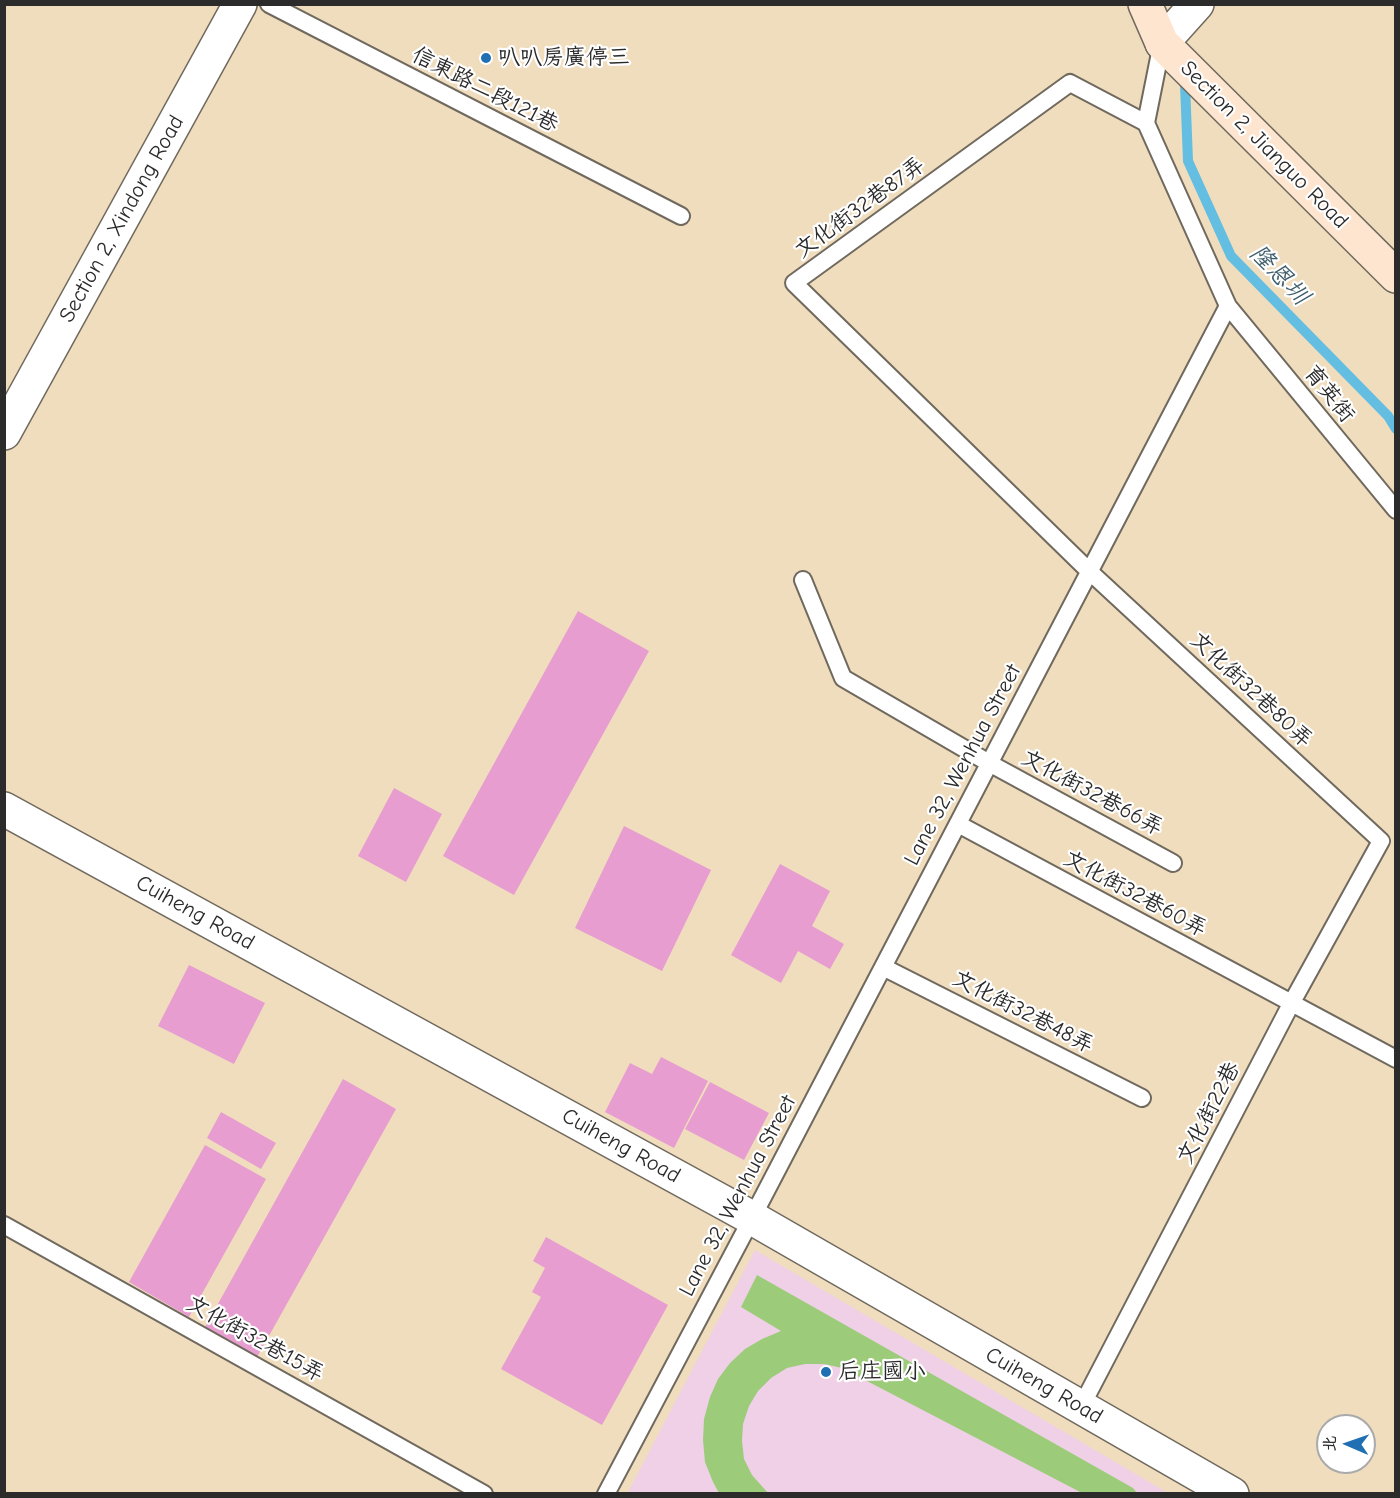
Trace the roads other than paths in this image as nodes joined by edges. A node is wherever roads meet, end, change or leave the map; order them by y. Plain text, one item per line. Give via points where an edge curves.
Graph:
1 (240, 4) edge
2 (269, 4) edge
3 (1145, 4) edge
4 (1197, 4) edge
5 (1162, 43) junction
6 (1146, 123) junction
7 (681, 216) dead end
8 (1395, 276) edge
9 (1228, 306) junction
10 (4, 434) edge
11 (1395, 510) edge
12 (1089, 571) junction
13 (803, 580) dead end
14 (989, 763) junction
15 (4, 809) edge
16 (958, 824) junction
17 (1381, 841) joint
18 (1173, 863) dead end
19 (883, 967) junction
20 (1291, 1004) junction
21 (1395, 1059) edge
22 (1142, 1098) dead end
23 (752, 1218) junction
24 (4, 1225) edge
25 (1082, 1407) junction
26 (484, 1494) edge
27 (606, 1494) edge
28 (1232, 1494) edge

1 - 10 street, Section 2, Xindong Road
2 - 7 lane, 信東路二段121巷
3 - 5 street, Section 2, Jianguo Road
4 - 5 street
5 - 6 lane
5 - 8 street, Section 2, Jianguo Road
6 - 9 lane
6 - 12 lane, 文化街32巷87弄 via 1070,83 794,283
9 - 11 lane, 育英街
9 - 12 lane, Lane 32, Wenhua Street
12 - 14 lane, Lane 32, Wenhua Street
12 - 17 lane, 文化街32巷80弄
13 - 14 lane, 文化街32巷66弄 via 843,678
14 - 16 lane, Lane 32, Wenhua Street
14 - 18 lane, 文化街32巷66弄
15 - 23 street, Cuiheng Road
16 - 19 lane, Lane 32, Wenhua Street
16 - 20 lane, 文化街32巷60弄
17 - 20 lane, 文化街22巷
19 - 22 lane, 文化街32巷48弄
19 - 23 lane, Lane 32, Wenhua Street
20 - 21 lane, 文化街32巷60弄
20 - 25 lane, 文化街22巷
23 - 25 street, Cuiheng Road
23 - 27 lane, Lane 32, Wenhua Street
24 - 26 lane, 文化街32巷15弄
25 - 28 street, Cuiheng Road

